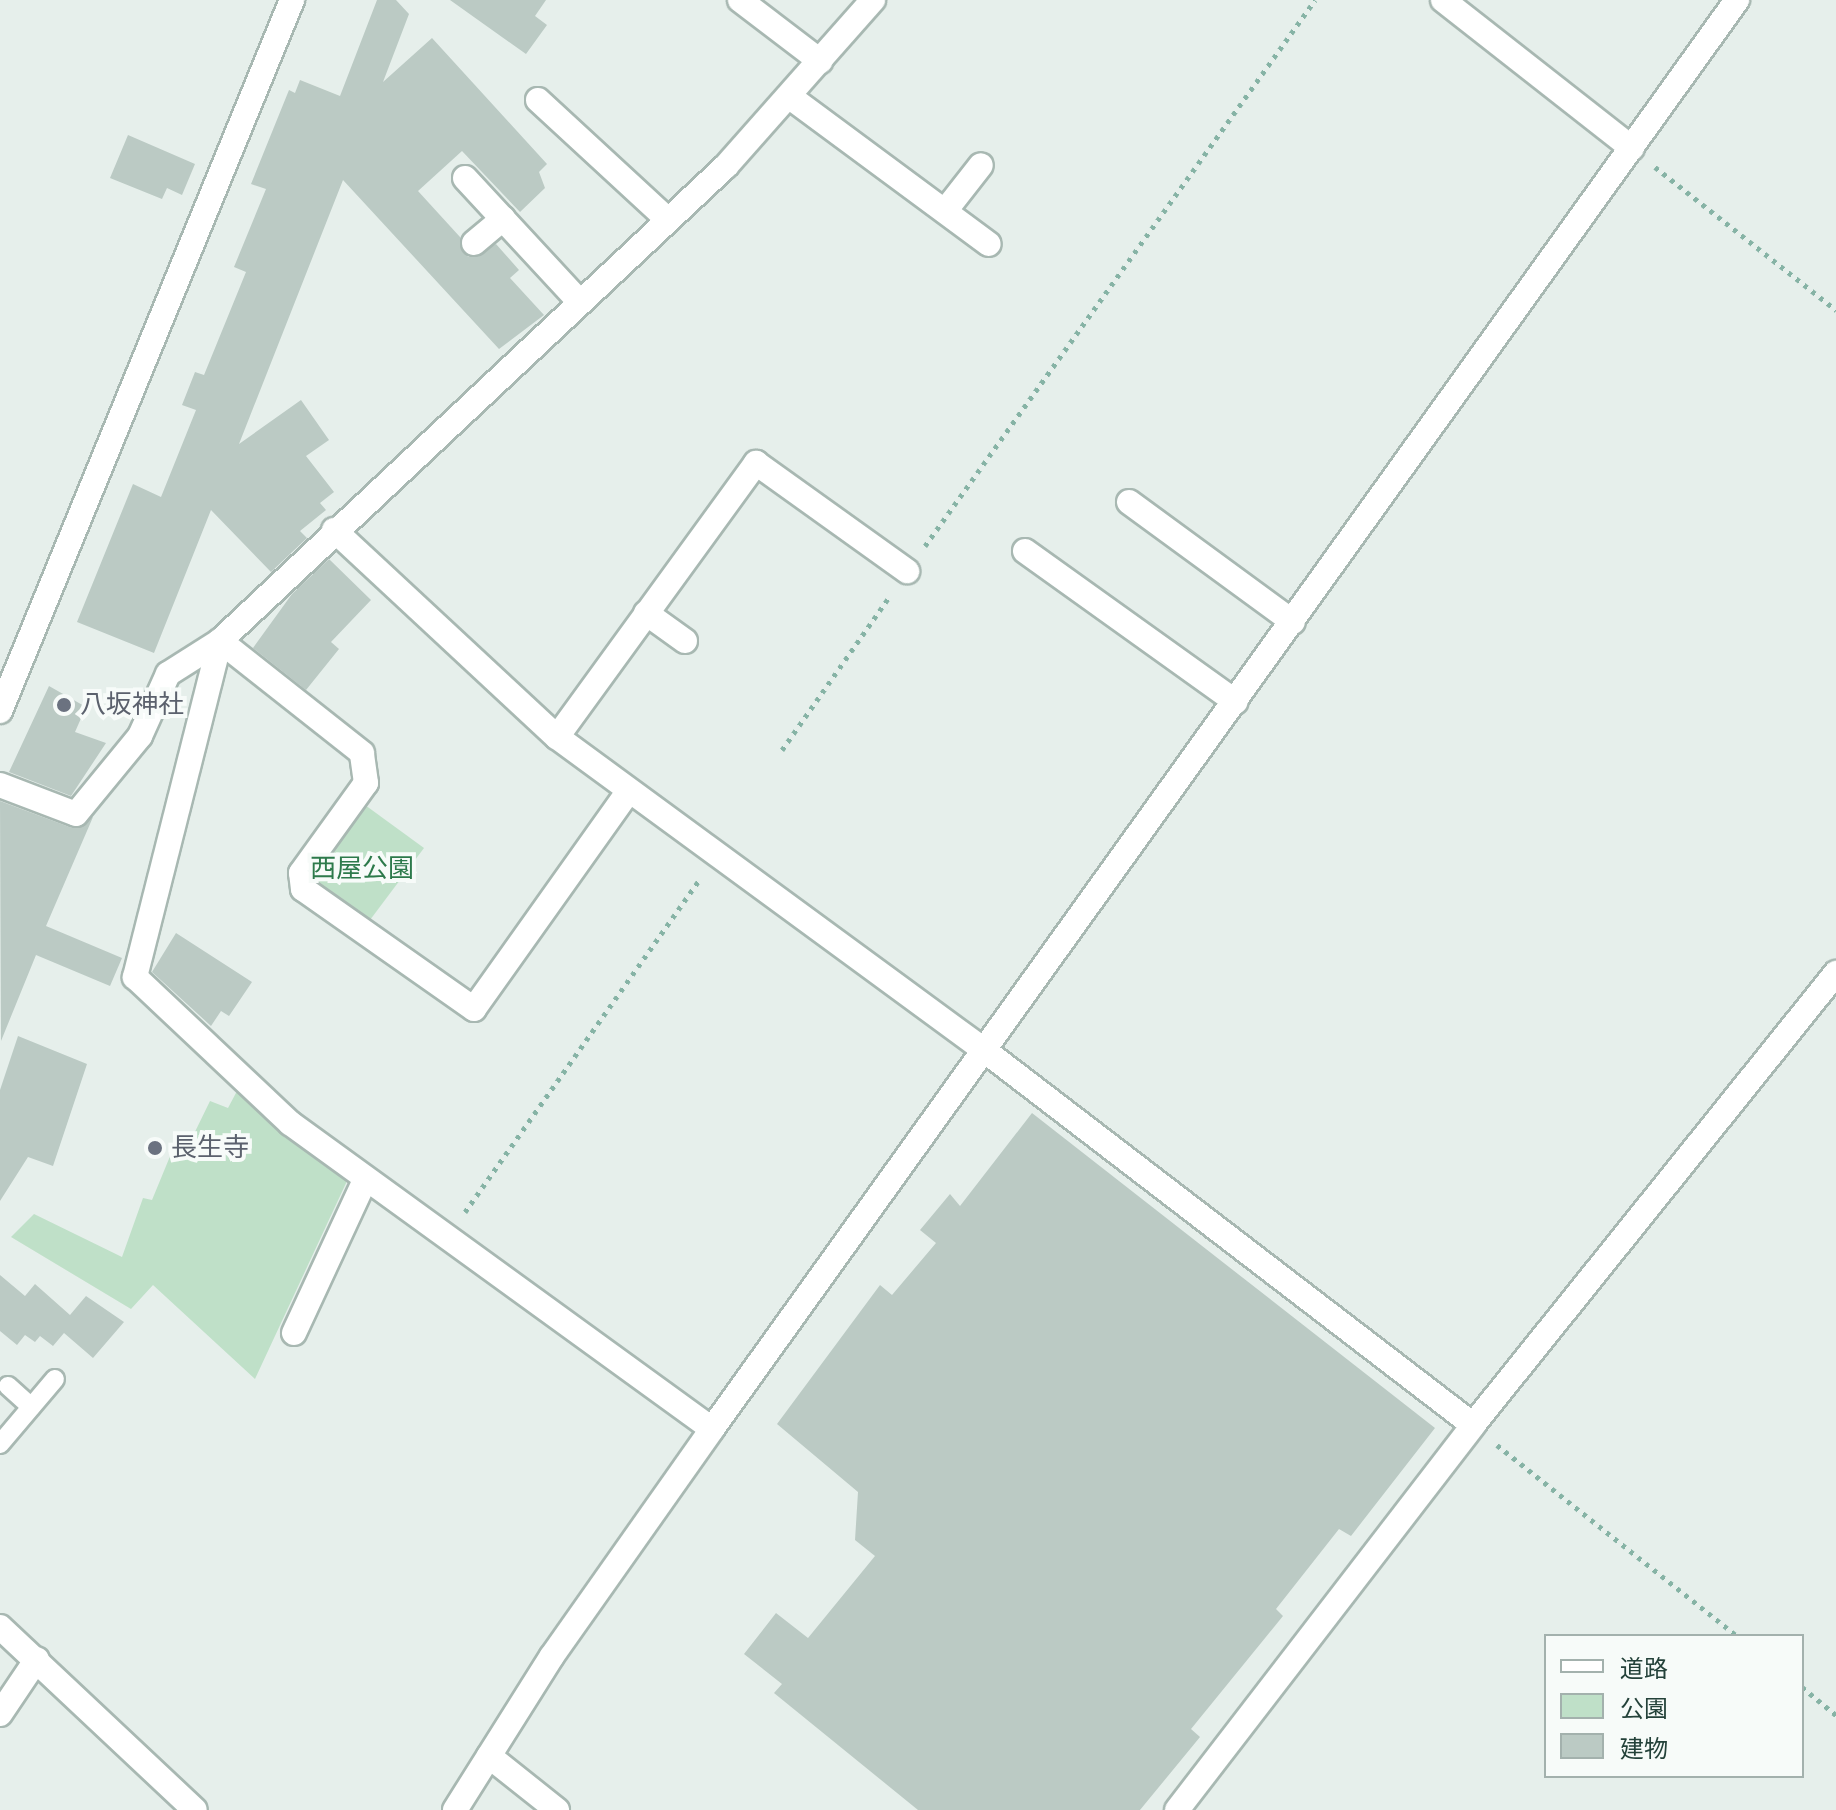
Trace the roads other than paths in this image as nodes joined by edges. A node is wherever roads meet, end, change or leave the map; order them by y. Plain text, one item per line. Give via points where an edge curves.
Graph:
1 (292, 0) edge
2 (740, 0) edge
3 (873, 0) edge
4 (1443, 0) edge
5 (1737, 0) edge
6 (820, 61) junction
7 (790, 97) junction
8 (538, 100) dead end
9 (1632, 148) junction
10 (981, 165) dead end
11 (465, 178) dead end
12 (945, 211) junction
13 (503, 219) junction
14 (668, 220) junction
15 (474, 243) dead end
16 (989, 244) dead end
17 (580, 302) junction
18 (1129, 502) dead end
19 (334, 530) junction
20 (1025, 551) dead end
21 (907, 571) road end
22 (646, 613) junction
23 (1293, 622) junction
24 (220, 641) junction
25 (685, 641) dead end
26 (1236, 702) junction
27 (0, 711) edge
28 (557, 737) junction
29 (0, 785) edge
30 (628, 792) junction
31 (1836, 973) edge
32 (984, 1050) junction
33 (365, 1180) junction
34 (294, 1333) dead end
35 (55, 1379) dead end
36 (8, 1386) dead end
37 (31, 1407) junction
38 (1473, 1425) junction
39 (712, 1429) junction
40 (0, 1444) edge
41 (0, 1627) edge
42 (37, 1659) junction
43 (0, 1714) edge
44 (489, 1756) junction
45 (195, 1810) edge
46 (455, 1810) edge
47 (557, 1810) edge
48 (1177, 1810) edge

1 - 27 street
2 - 6 street
3 - 6 street
4 - 9 street
5 - 9 street
6 - 7 street
7 - 12 street
7 - 14 street
8 - 14 street
9 - 23 street
10 - 12 street
11 - 13 street
12 - 16 street
13 - 15 street
13 - 17 street
14 - 17 street
17 - 19 street
18 - 23 street
19 - 24 street
19 - 28 street
20 - 26 street
21 - 22 street via 756,463
22 - 25 street
22 - 28 street
23 - 26 street
24 - 29 street via 168,674 140,736 76,814
24 - 30 street via 362,753 366,783 301,873 303,889 474,1009
24 - 33 street via 135,977 290,1123
26 - 32 street
28 - 30 street
30 - 32 street
31 - 38 street
32 - 38 street
32 - 39 street
33 - 34 street
33 - 39 street
35 - 37 lane
36 - 37 lane
37 - 40 lane
38 - 48 street
39 - 44 street
41 - 42 street
42 - 43 street
42 - 45 street
44 - 46 street
44 - 47 street

